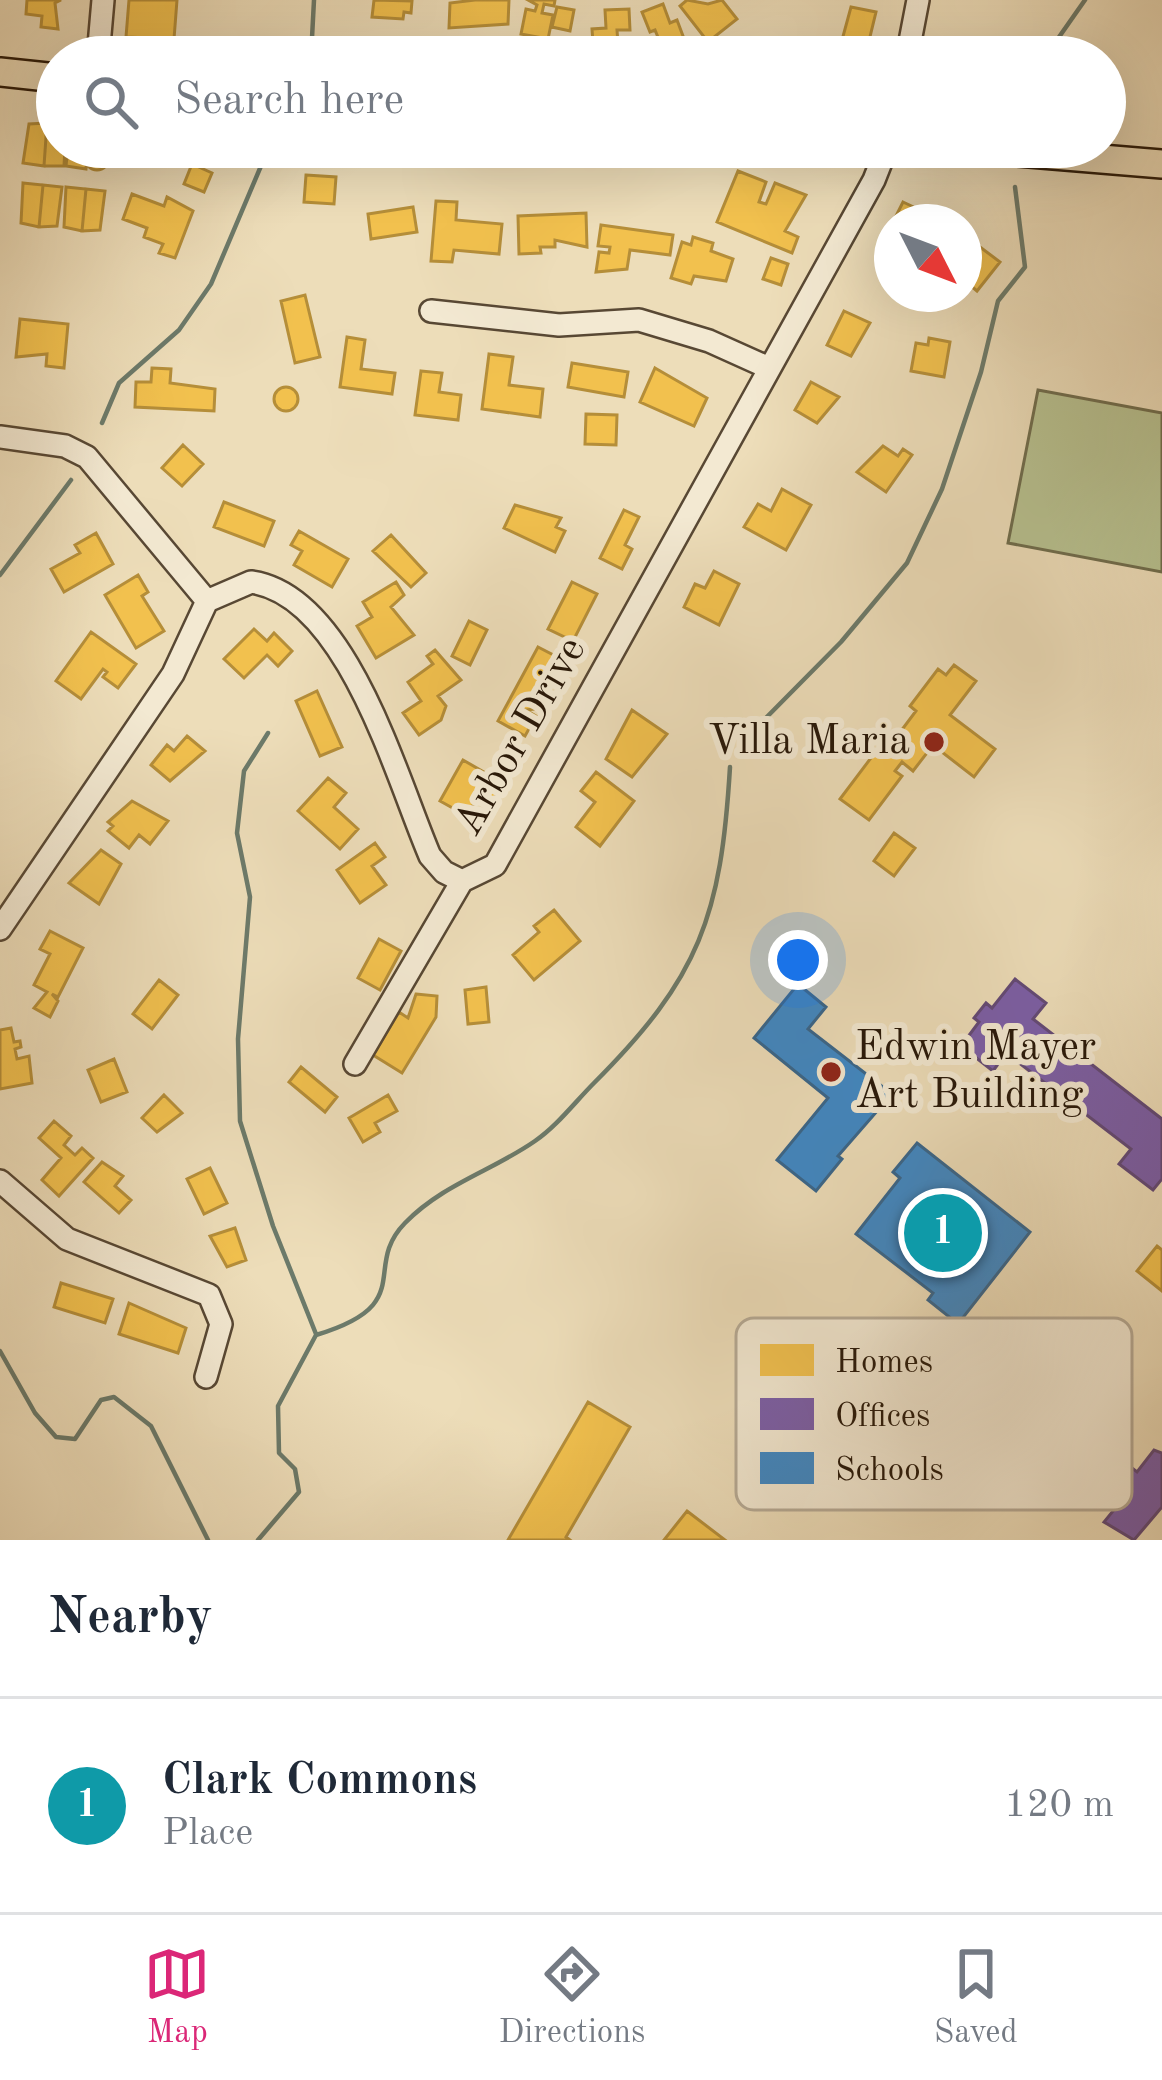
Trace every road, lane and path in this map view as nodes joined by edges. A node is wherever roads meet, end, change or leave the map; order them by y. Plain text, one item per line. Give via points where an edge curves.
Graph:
1 (103, 0) edge
2 (918, 0) edge
3 (100, 36) edge
4 (911, 36) edge
5 (0, 72) edge
6 (36, 76) edge
7 (1126, 161) edge
8 (1162, 164) edge
9 (879, 168) edge
10 (431, 311) dead end
11 (769, 368) junction
12 (0, 437) edge
13 (207, 601) junction
14 (462, 881) junction
15 (0, 929) edge
16 (355, 1064) dead end
17 (0, 1181) edge
18 (206, 1377) dead end

1 - 3 street
2 - 4 street
5 - 6 main road
7 - 8 main road
9 - 11 street, Arbor Drive
10 - 11 street via 559,326 639,320
11 - 14 street, Arbor Drive via 508,848 488,872
12 - 13 street via 55,443 87,457
13 - 14 street, Arbor Drive via 240,584 266,584 316,618 352,673 430,856
13 - 15 street via 173,674
14 - 16 street
17 - 18 street via 67,1239 209,1295 221,1324

